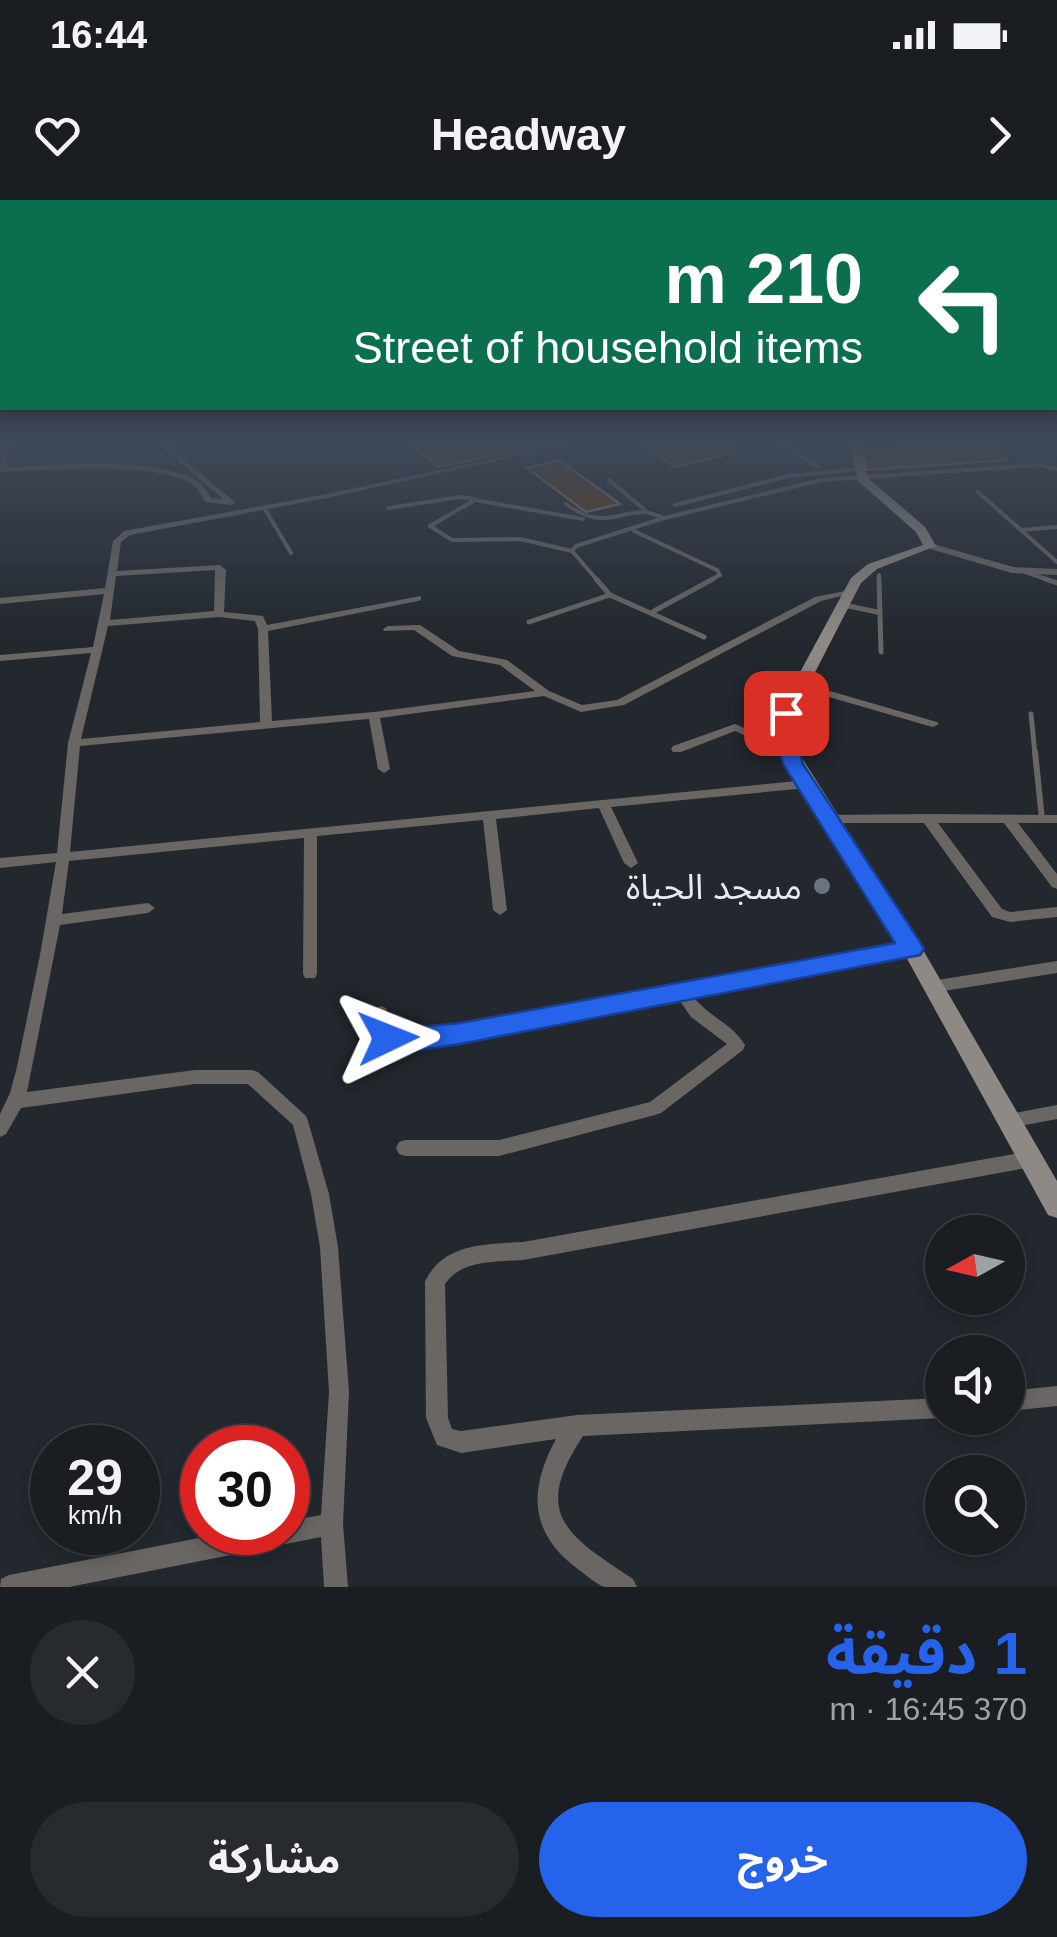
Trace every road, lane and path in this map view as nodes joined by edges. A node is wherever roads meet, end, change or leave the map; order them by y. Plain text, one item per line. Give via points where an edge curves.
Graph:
1 (238, 508) edge
2 (265, 508) joint
3 (459, 508) edge
4 (519, 508) edge
5 (570, 508) edge
6 (642, 508) edge
7 (703, 508) edge
8 (897, 508) edge
9 (996, 508) edge
10 (646, 511) junction
11 (244, 513) junction
12 (664, 518) junction
13 (582, 519) junction
14 (1057, 527) edge
15 (632, 530) junction
16 (1021, 530) junction
17 (930, 546) junction
18 (572, 551) junction
19 (291, 553) dead end
20 (1057, 562) edge
21 (1024, 572) junction
22 (1057, 572) edge
23 (111, 574) junction
24 (880, 575) dead end
25 (1057, 583) edge
26 (108, 592) junction
27 (610, 595) junction
28 (418, 598) dead end
29 (844, 599) junction
30 (0, 601) edge
31 (653, 612) junction
32 (877, 612) junction
33 (219, 614) junction
34 (528, 622) dead end
35 (104, 623) junction
36 (263, 629) junction
37 (388, 629) dead end
38 (704, 636) dead end
39 (94, 650) junction
40 (881, 652) dead end
41 (0, 658) edge
42 (802, 686) junction
43 (545, 693) junction
44 (1031, 714) dead end
45 (374, 715) junction
46 (934, 724) dead end
47 (266, 725) junction
48 (74, 743) junction
49 (677, 750) dead end
50 (788, 750) junction
51 (384, 769) dead end
52 (807, 784) junction
53 (603, 803) junction
54 (489, 814) junction
55 (927, 818) junction
56 (1007, 818) junction
57 (830, 819) junction
58 (1050, 819) edge
59 (311, 832) junction
60 (66, 857) junction
61 (0, 863) edge
62 (632, 863) dead end
63 (1057, 884) edge
64 (148, 908) dead end
65 (500, 910) dead end
66 (1057, 912) edge
67 (57, 920) junction
68 (912, 949) junction
69 (1057, 967) edge
70 (310, 974) dead end
71 (932, 987) junction
72 (682, 992) junction
73 (381, 1012) dead end
74 (17, 1102) junction
75 (1057, 1112) edge
76 (1010, 1121) junction
77 (0, 1129) edge
78 (405, 1148) dead end
79 (1031, 1159) junction
80 (1057, 1206) edge
81 (1057, 1396) edge
82 (1025, 1399) edge
83 (925, 1409) edge
84 (577, 1426) junction
85 (332, 1524) junction
86 (8, 1587) edge
87 (336, 1587) edge
88 (624, 1587) edge

1 - 11 street
2 - 11 street
2 - 19 lane
3 - 18 lane via 434,520 432,530 476,543 531,540
4 - 13 lane
5 - 13 lane
6 - 10 lane
7 - 12 lane
8 - 17 street
9 - 16 lane
10 - 12 lane
10 - 13 lane via 600,522
11 - 23 street via 126,532 117,541
12 - 15 lane
14 - 16 lane
15 - 18 lane
15 - 31 lane via 720,575
16 - 20 lane
17 - 21 street
17 - 29 street via 865,571
18 - 27 lane
21 - 22 street
21 - 25 lane
23 - 26 street
23 - 33 street via 217,567
24 - 32 lane
26 - 30 street
26 - 35 street
27 - 31 lane
27 - 34 lane
28 - 36 street
29 - 32 lane
29 - 42 street
29 - 43 street via 818,599 620,703 581,709
31 - 38 lane
32 - 40 lane
33 - 35 street
33 - 36 street via 259,618
35 - 39 street
36 - 47 street
37 - 43 street via 416,627 456,654 503,662
39 - 41 street
39 - 48 street
42 - 46 street
42 - 50 street via 786,713
43 - 45 street
44 - 58 lane
45 - 47 street
45 - 51 street
47 - 48 street
48 - 60 street
49 - 50 street via 735,727
50 - 52 street
52 - 53 street
52 - 57 street
53 - 54 street
53 - 62 street
54 - 59 street
54 - 65 street
55 - 56 street
55 - 57 street
55 - 66 street via 997,913
56 - 58 street
56 - 63 street
57 - 68 street
59 - 60 street
59 - 70 street
60 - 61 street
60 - 67 street
64 - 67 street
67 - 74 street
68 - 71 street
68 - 72 street
69 - 71 street
71 - 76 street
72 - 73 street via 400,1042 388,1038
72 - 78 street via 699,1019 730,1032 737,1045 655,1108 500,1148
74 - 77 street
74 - 85 street via 195,1077 252,1077 300,1121 329,1246 339,1392
75 - 76 street
76 - 79 street
79 - 80 street
79 - 84 street via 478,1255 438,1274 436,1418 444,1438 461,1442
81 - 82 street
83 - 84 street
84 - 88 street via 560,1450 548,1487 552,1519 562,1540
85 - 86 street
85 - 87 street

